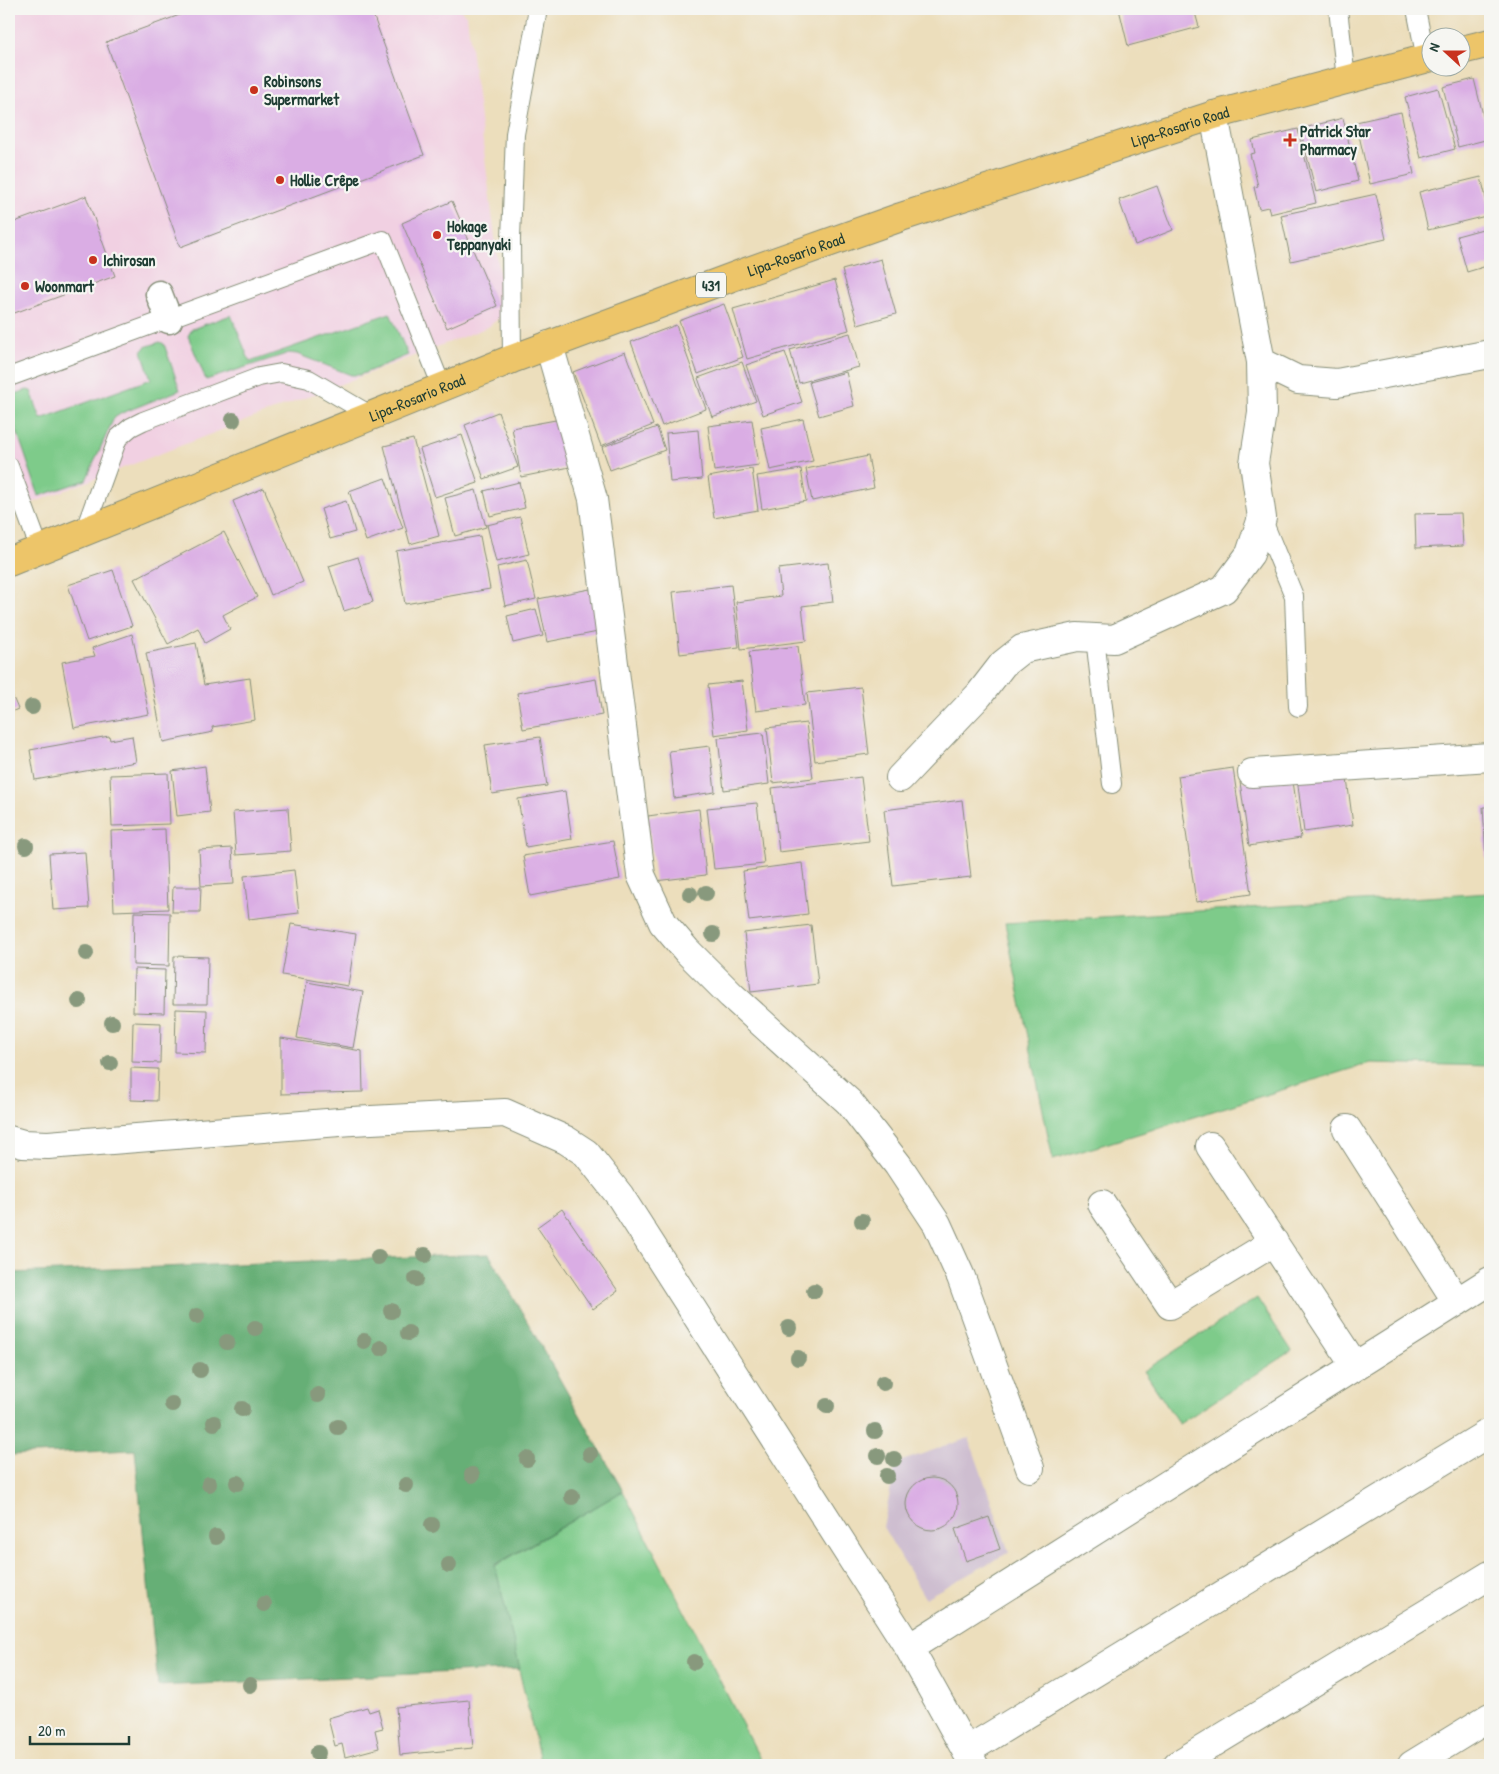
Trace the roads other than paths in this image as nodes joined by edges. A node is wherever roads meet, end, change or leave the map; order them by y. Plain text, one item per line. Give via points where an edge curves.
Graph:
1 (538, 9) edge
2 (1338, 9) edge
3 (1416, 9) edge
4 (1422, 32) edge
5 (1490, 42) edge
6 (1472, 47) edge
7 (1422, 60) edge
8 (1346, 78) junction
9 (1214, 115) junction
10 (159, 294) dead end
11 (169, 320) junction
12 (549, 345) junction
13 (1490, 354) edge
14 (512, 359) junction
15 (1261, 362) junction
16 (9, 377) edge
17 (442, 387) junction
18 (372, 416) junction
19 (9, 466) edge
20 (1262, 518) junction
21 (84, 532) junction
22 (40, 550) junction
23 (9, 562) edge
24 (1095, 638) junction
25 (1298, 707) dead end
26 (1490, 757) edge
27 (1252, 773) dead end
28 (900, 778) dead end
29 (1112, 784) dead end
30 (1347, 1129) dead end
31 (9, 1140) edge
32 (1210, 1146) dead end
33 (1102, 1204) dead end
34 (1274, 1242) junction
35 (1490, 1281) edge
36 (1457, 1302) junction
37 (1356, 1366) junction
38 (1490, 1432) edge
39 (1030, 1468) dead end
40 (1490, 1575) edge
41 (909, 1648) junction
42 (1490, 1717) edge
43 (970, 1758) edge
44 (1177, 1765) edge
45 (1412, 1765) edge

1 - 14 lane via 515,134 511,238
2 - 8 lane
3 - 4 lane
5 - 6 main road
7 - 8 main road, Lipa-Rosario Road / 431
8 - 9 main road, Lipa-Rosario Road / 431
9 - 12 main road, Lipa-Rosario Road / 431 via 901,217
9 - 15 street
10 - 11 street
11 - 16 lane
11 - 17 lane via 383,240
12 - 14 main road, Lipa-Rosario Road / 431
12 - 39 street via 593,499 641,875 663,923 687,951 849,1102 926,1207 961,1277
13 - 15 street via 1337,383 1298,380
14 - 17 main road, Lipa-Rosario Road / 431
15 - 20 street via 1262,413 1254,463
17 - 18 main road, Lipa-Rosario Road / 431
18 - 21 main road, Lipa-Rosario Road / 431
18 - 21 lane via 309,379 280,373 259,377 143,421 131,426 118,438
19 - 22 lane
20 - 24 street via 1250,554 1224,588 1114,640
20 - 25 lane via 1294,596
21 - 22 main road, Lipa-Rosario Road / 431
22 - 23 main road, Lipa-Rosario Road / 431
24 - 28 street via 1077,637 1022,649 1003,664 979,695
24 - 29 lane
26 - 27 street
30 - 36 street
31 - 41 street via 48,1145 506,1112 566,1140 586,1153 620,1196
32 - 34 street
33 - 34 street via 1170,1305
34 - 37 street
35 - 36 street
36 - 37 street
37 - 41 street
38 - 43 street
40 - 44 street
41 - 43 street
42 - 45 street

